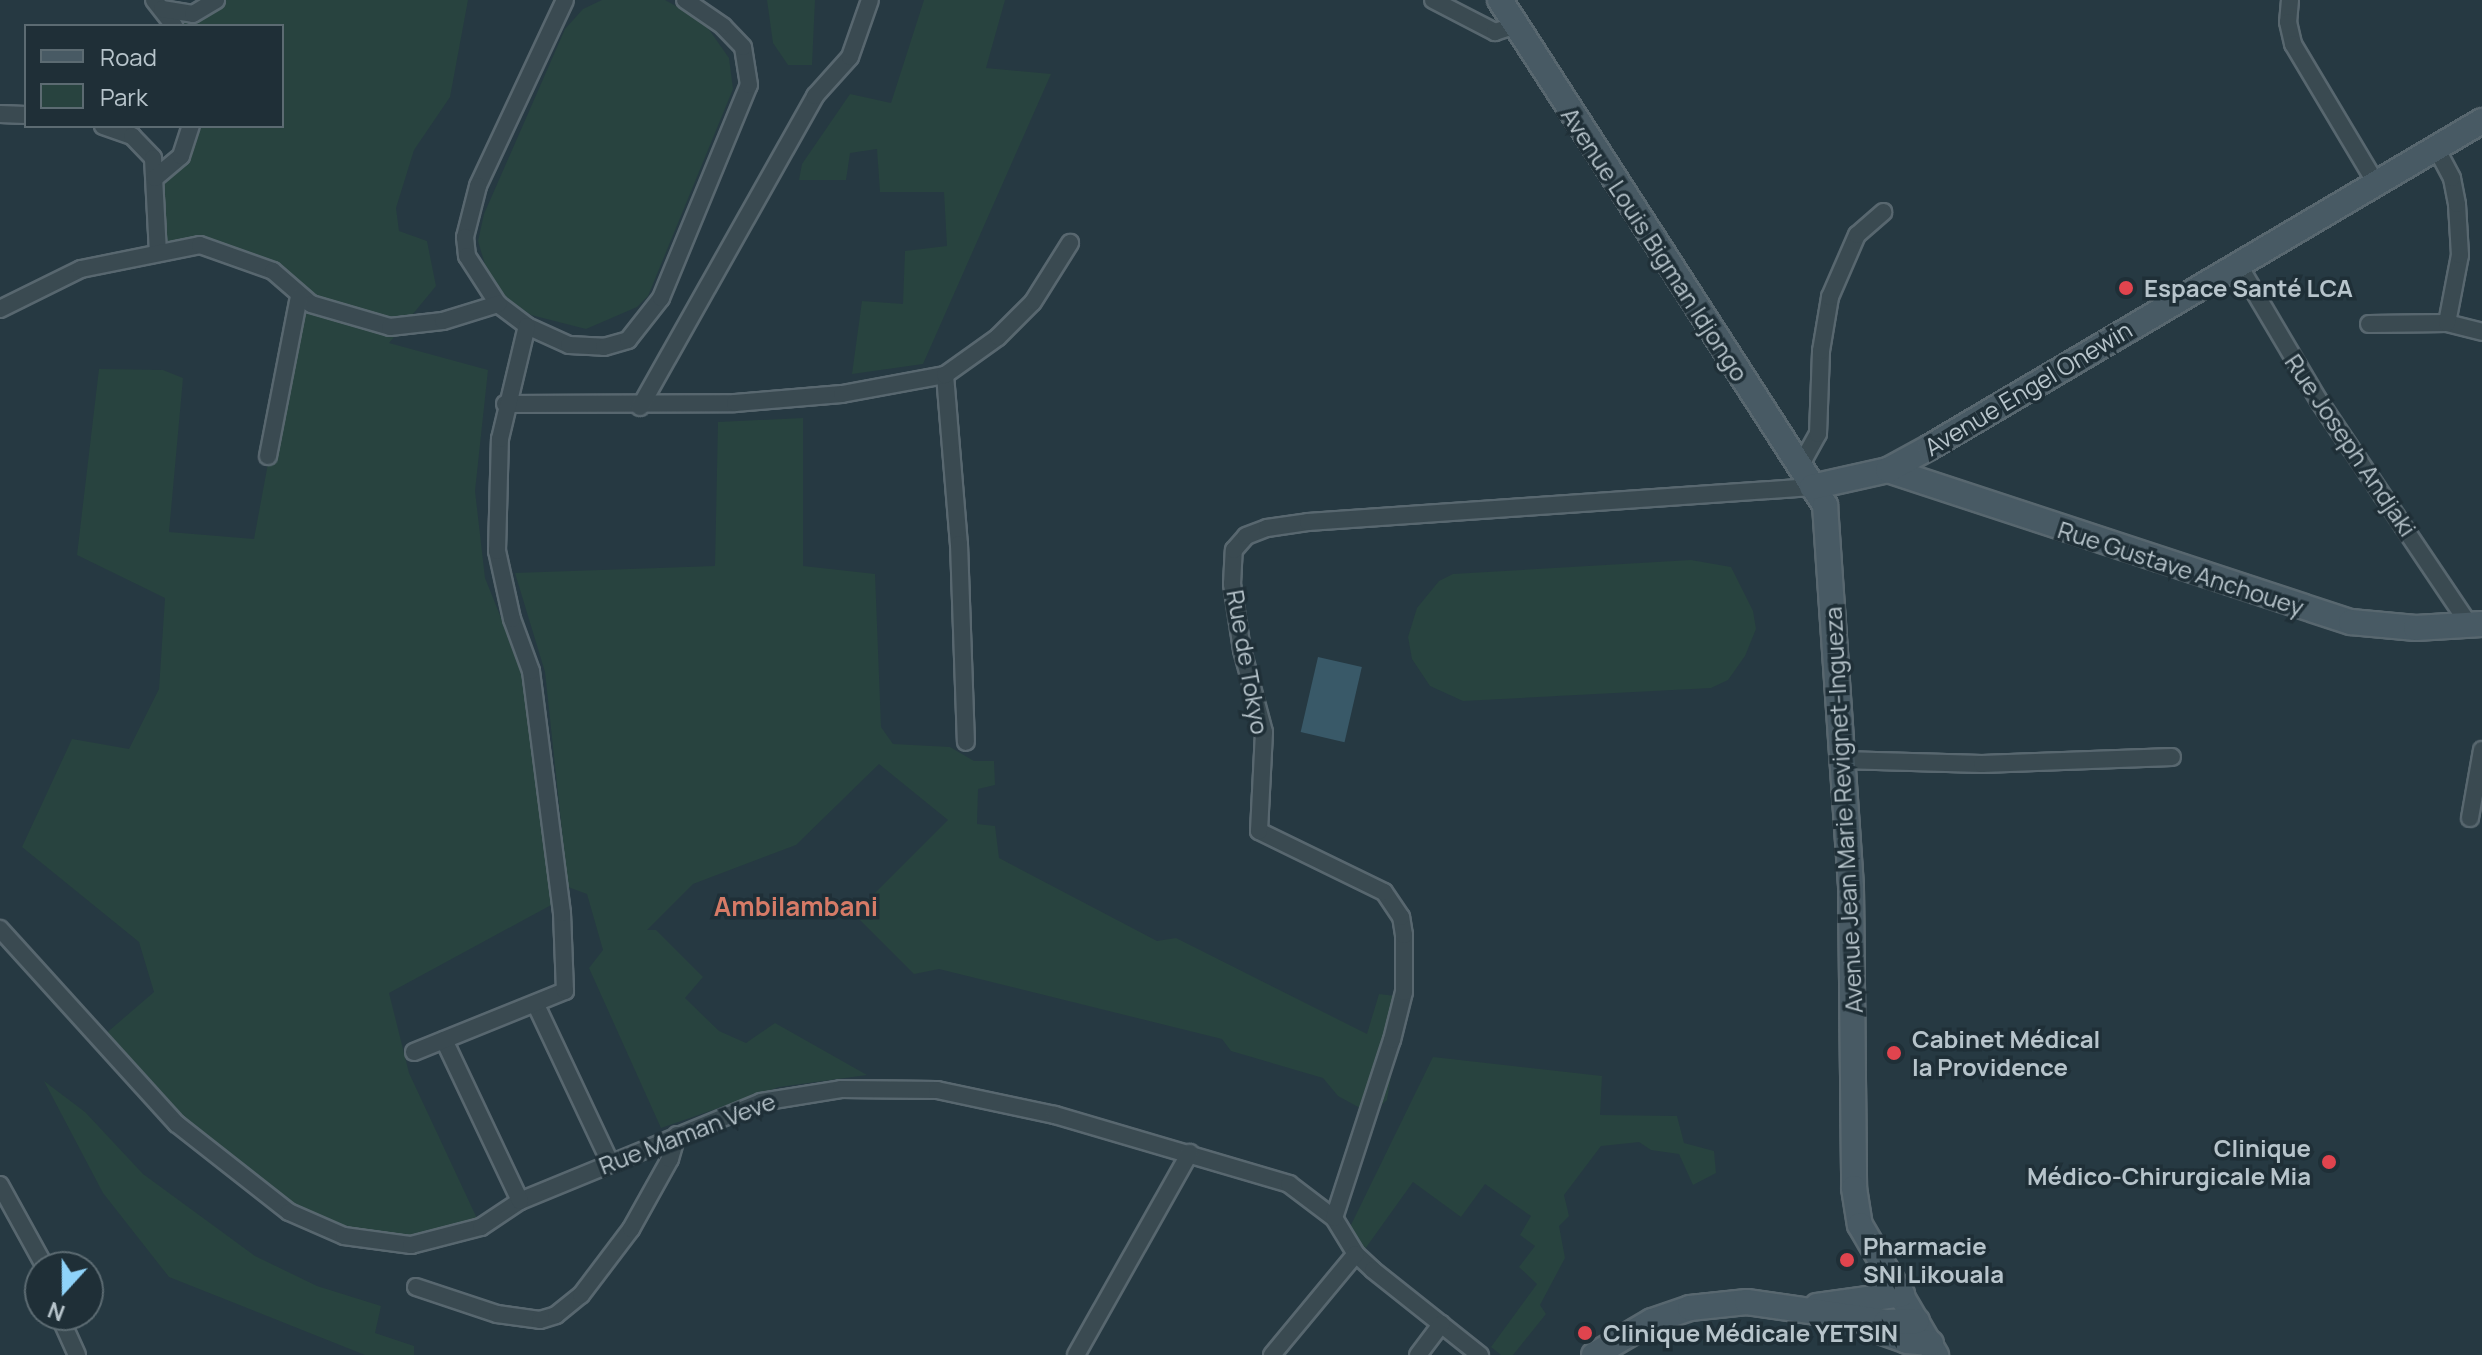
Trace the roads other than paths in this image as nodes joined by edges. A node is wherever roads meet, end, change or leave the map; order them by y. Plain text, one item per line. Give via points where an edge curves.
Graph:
1 (216, 0) edge
2 (565, 0) edge
3 (685, 0) edge
4 (870, 0) edge
5 (1433, 0) edge
6 (1500, 0) edge
7 (2290, 0) edge
8 (158, 5) edge
9 (172, 24) edge
10 (1516, 25) junction
11 (0, 114) edge
12 (24, 115) edge
13 (2482, 121) edge
14 (108, 128) edge
15 (190, 128) edge
16 (2436, 148) junction
17 (155, 178) junction
18 (2376, 183) junction
19 (1883, 212) dead end
20 (1070, 243) dead end
21 (158, 252) junction
22 (2238, 264) junction
23 (299, 296) junction
24 (498, 304) junction
25 (0, 309) edge
26 (2447, 323) junction
27 (2369, 324) dead end
28 (527, 326) junction
29 (2482, 332) edge
30 (945, 375) junction
31 (505, 404) junction
32 (640, 407) junction
33 (268, 456) dead end
34 (1888, 470) junction
35 (1806, 478) junction
36 (2476, 624) edge
37 (966, 742) dead end
38 (2482, 750) edge
39 (2172, 757) dead end
40 (1841, 760) junction
41 (2470, 818) dead end
42 (0, 929) edge
43 (536, 1005) junction
44 (444, 1040) junction
45 (414, 1052) dead end
46 (677, 1135) junction
47 (1190, 1153) junction
48 (610, 1162) junction
49 (0, 1185) edge
50 (520, 1201) junction
51 (1334, 1218) junction
52 (36, 1251) edge
53 (1356, 1254) junction
54 (1894, 1285) junction
55 (416, 1287) dead end
56 (1839, 1310) junction
57 (1917, 1321) junction
58 (1441, 1324) junction
59 (66, 1331) edge
60 (1933, 1349) edge
61 (77, 1355) edge
62 (1076, 1355) edge
63 (1272, 1355) edge
64 (1418, 1355) edge
65 (1480, 1355) edge
66 (1594, 1355) edge

1 - 8 street via 193,14
2 - 24 street via 469,213 467,256
3 - 28 street via 743,47 749,85 675,271 649,320 628,340 604,347 569,345
4 - 32 street via 850,57 815,96
5 - 10 street via 1495,32
6 - 10 street, Avenue Louis Bigman Idjongo
7 - 18 street via 2293,44
8 - 9 street
10 - 35 street, Avenue Louis Bigman Idjongo
11 - 12 street
13 - 16 street, Avenue Engel Onewin
14 - 17 street via 142,142 153,158
15 - 17 street via 181,156
16 - 18 street, Avenue Engel Onewin
16 - 26 street via 2452,178 2457,204 2460,255
17 - 21 street
18 - 22 street, Avenue Engel Onewin
19 - 35 street via 1857,235 1830,297 1821,351 1818,434
20 - 30 street via 1033,302 998,337
21 - 23 street via 200,245 273,271
21 - 25 street via 81,269
22 - 34 street, Avenue Engel Onewin
22 - 36 street, Rue Joseph Andjaki via 2319,401
23 - 24 street via 390,327 443,321
23 - 33 street
24 - 28 street
26 - 27 street
26 - 29 street
28 - 31 street
30 - 32 street via 842,394
30 - 37 street via 959,544
31 - 32 street
31 - 43 street via 497,551 512,619 531,671 562,913 565,991
34 - 35 street, Avenue Engel Onewin
34 - 36 street, Rue Gustave Anchouey via 2333,617 2397,627
35 - 40 street, Avenue Jean Marie Revignet-Ingueza via 1825,505
35 - 51 street, Rue de Tokyo via 1308,522 1267,528 1246,536 1234,550 1232,584 1242,650 1264,732 1259,831 1384,892 1401,917 1404,935 1404,992
38 - 41 street
39 - 40 street via 1982,764
40 - 54 street, Avenue Jean Marie Revignet-Ingueza via 1855,966 1854,1188 1860,1225
42 - 50 street, Rue Maman Veve via 160,1107 289,1212 344,1236 411,1245 481,1227
43 - 44 street
43 - 48 street
44 - 45 street
44 - 50 street
46 - 47 street, Rue Maman Veve via 796,1093 893,1086 965,1094
46 - 48 street, Rue Maman Veve
46 - 55 street via 670,1159 631,1229 581,1295 556,1315 540,1320 497,1314
47 - 51 street, Rue Maman Veve via 1289,1184
47 - 62 street
48 - 50 street, Rue Maman Veve
49 - 52 street
51 - 53 street, Rue Maman Veve
53 - 58 street, Rue Maman Veve
53 - 63 street
54 - 56 street
54 - 57 street, Avenue Jean Marie Revignet-Ingueza
56 - 57 street
56 - 60 street
56 - 66 street via 1747,1302 1690,1308 1652,1321
57 - 60 street, Avenue Jean Marie Revignet-Ingueza
58 - 64 street
58 - 65 street, Rue Maman Veve
59 - 61 street

